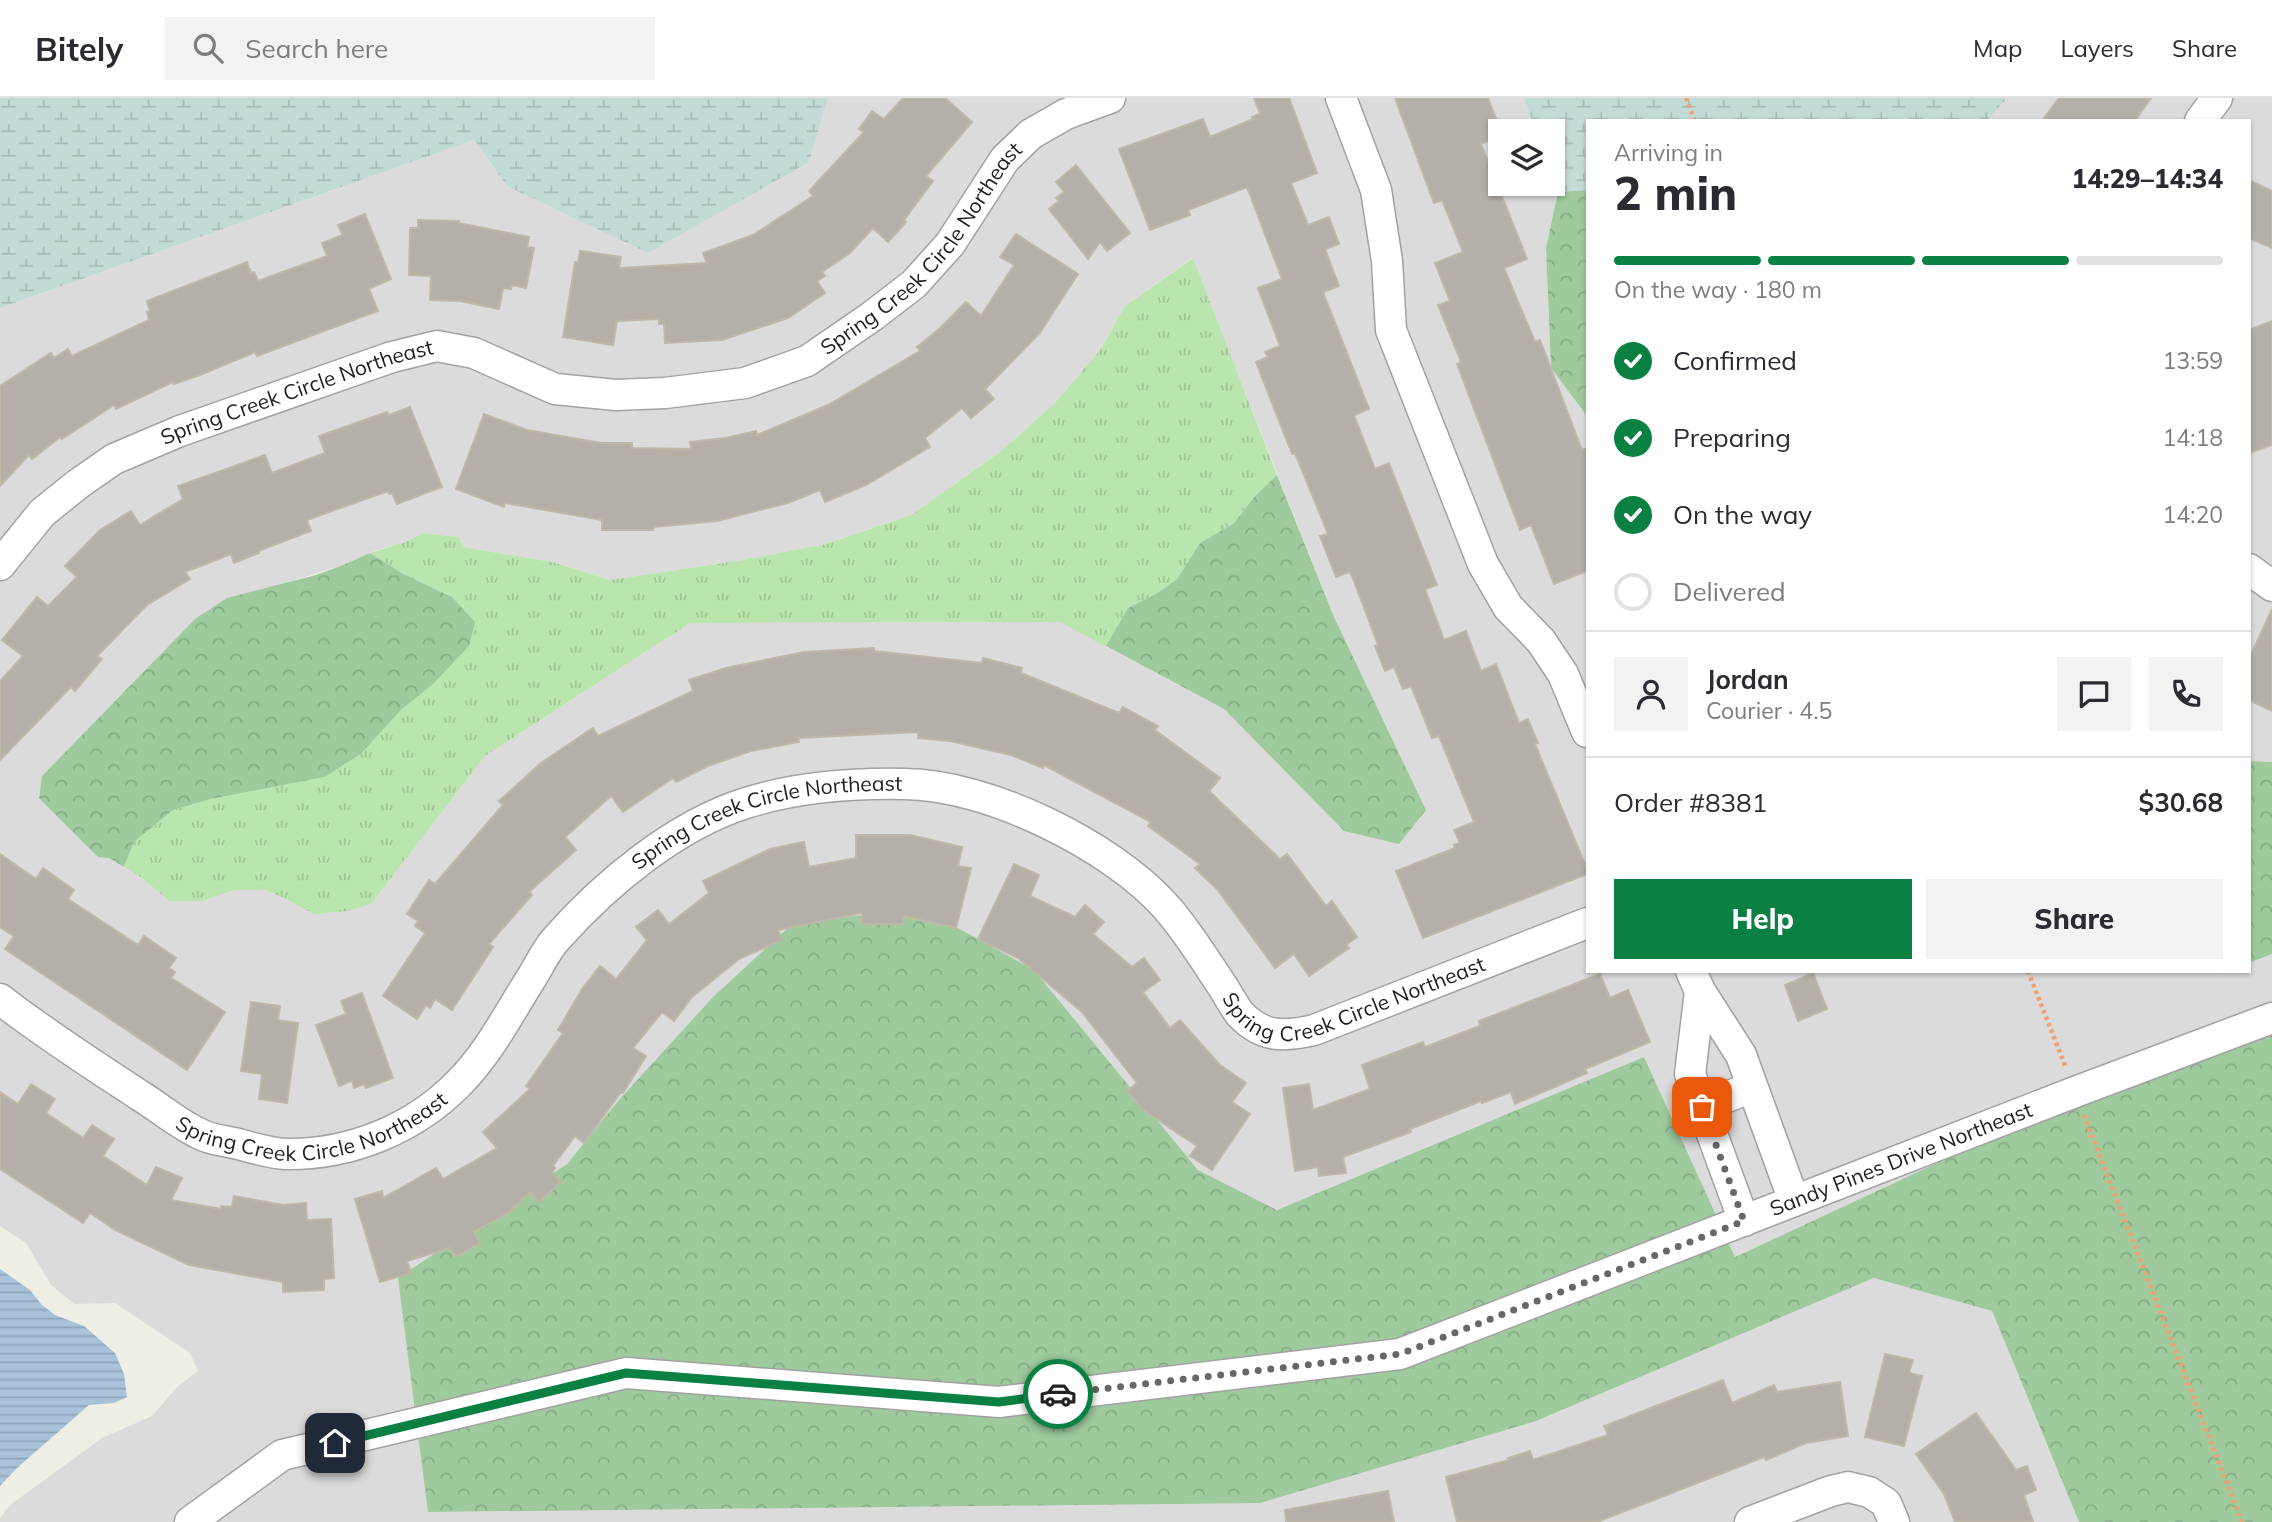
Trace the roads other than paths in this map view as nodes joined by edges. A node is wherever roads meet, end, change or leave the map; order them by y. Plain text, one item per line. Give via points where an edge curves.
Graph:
1 (1110, 98) edge
2 (1341, 98) edge
3 (2217, 98) edge
4 (2201, 119) edge
5 (0, 565) edge
6 (2251, 570) edge
7 (2272, 586) edge
8 (1586, 731) edge
9 (1586, 923) edge
10 (1695, 981) edge
11 (0, 999) edge
12 (2272, 1018) edge
13 (1752, 1087) junction
14 (1702, 1107) junction
15 (1794, 1201) junction
16 (1744, 1221) junction
17 (190, 1522) edge
18 (1750, 1522) edge
19 (1894, 1522) edge

1 - 5 street, Spring Creek Circle Northeast via 1066,114 1031,134 1005,159 950,244 914,284 807,361 745,383 616,395 555,389 474,353 438,346 392,356 114,459 42,513
2 - 8 street via 1376,190 1391,331 1483,564 1508,607 1541,641 1563,674
3 - 4 street
6 - 7 street
9 - 11 street, Spring Creek Circle Northeast via 1314,1030 1273,1035 1241,1014 1165,906 1117,862 1076,837 991,800 925,783 854,783 744,803 697,823 653,852 606,888 555,940 485,1052 442,1099 387,1134 332,1151 283,1154 201,1135
10 - 13 street via 1741,1055
10 - 14 street via 1690,1074
12 - 15 street, Sandy Pines Drive Northeast
13 - 14 street
13 - 15 street
14 - 16 street
15 - 16 street, Sandy Pines Drive Northeast
16 - 17 street, Sandy Pines Drive Northeast via 1400,1354 999,1402 626,1373 282,1455
18 - 19 street via 1848,1487 1869,1492 1886,1503

